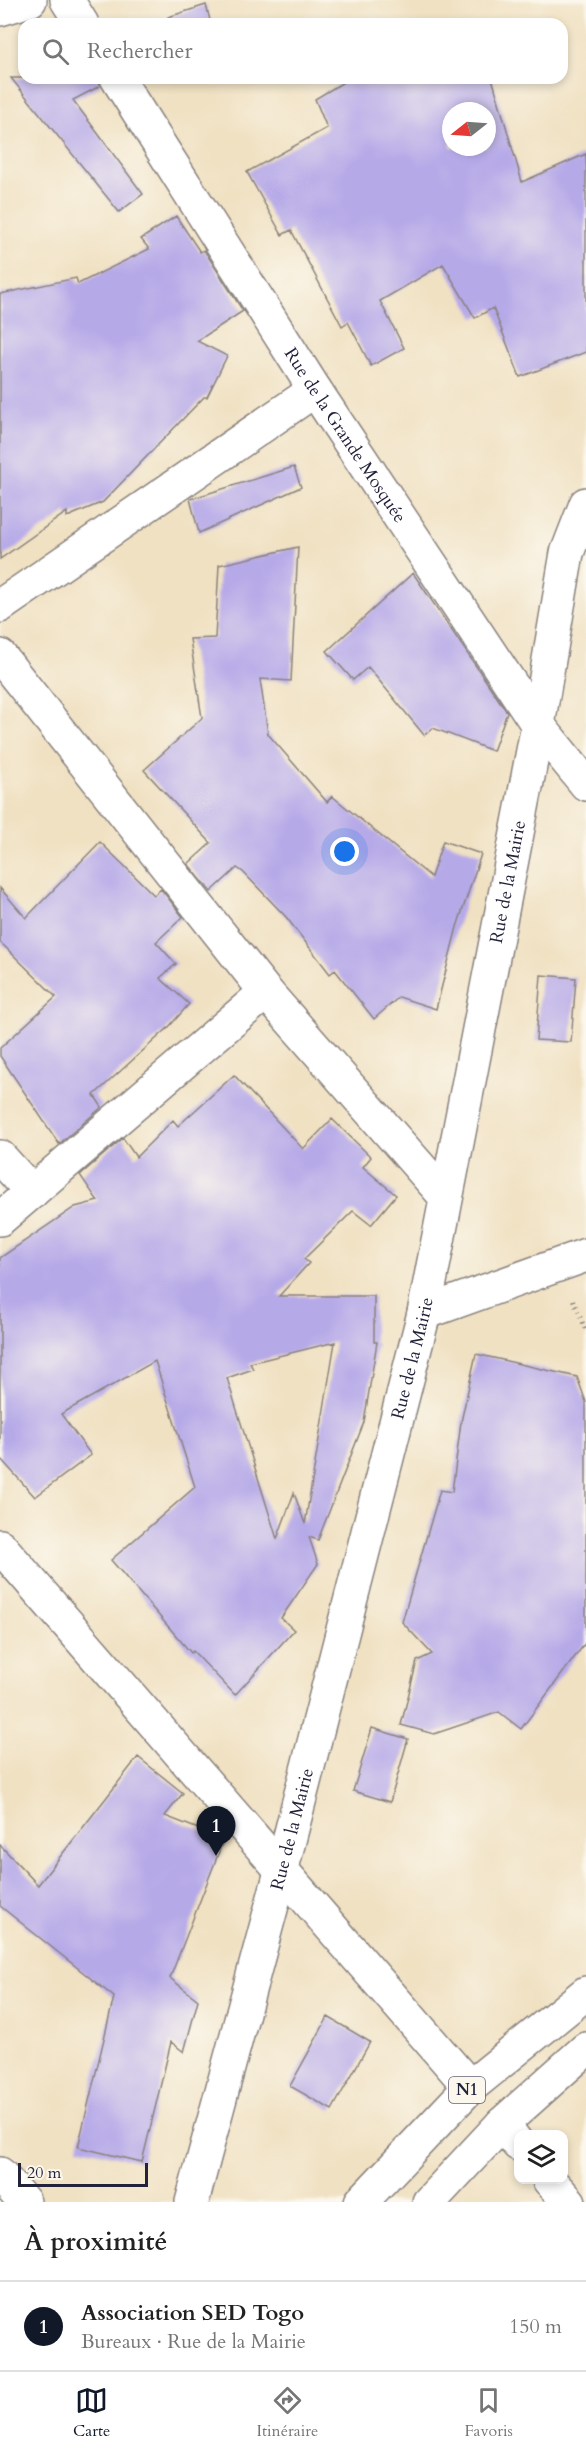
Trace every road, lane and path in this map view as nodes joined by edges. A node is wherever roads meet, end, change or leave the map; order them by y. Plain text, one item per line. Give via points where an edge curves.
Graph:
1 (30, 0) edge
2 (67, 0) edge
3 (0, 9) edge
4 (78, 18) edge
5 (121, 84) edge
6 (315, 390) junction
7 (586, 504) edge
8 (577, 560) edge
9 (0, 606) edge
10 (0, 656) edge
11 (538, 725) junction
12 (586, 784) edge
13 (267, 992) junction
14 (0, 1157) edge
15 (32, 1192) junction
16 (446, 1197) junction
17 (0, 1219) edge
18 (586, 1255) edge
19 (424, 1313) junction
20 (0, 1546) edge
21 (282, 1868) junction
22 (586, 1993) edge
23 (586, 2049) edge
24 (471, 2087) junction
25 (510, 2134) edge
26 (0, 2174) edge
27 (553, 2184) edge
28 (24, 2202) edge
29 (192, 2202) edge
30 (361, 2202) edge
31 (429, 2202) edge
32 (569, 2202) edge

1 - 3 main road
2 - 4 main road
5 - 6 main road, Rue de la Grande Mosquée
6 - 9 main road
6 - 11 main road, Rue de la Grande Mosquée
7 - 8 main road, Rue de la Mairie
8 - 11 main road, Rue de la Mairie
10 - 13 main road
11 - 12 main road, Rue de la Grande Mosquée
11 - 16 main road, Rue de la Mairie
13 - 15 main road
13 - 16 main road
14 - 15 main road
15 - 17 main road
16 - 19 main road, Rue de la Mairie
18 - 19 main road
19 - 21 main road, Rue de la Mairie
20 - 21 main road
21 - 24 main road
21 - 29 main road, Rue de la Mairie
22 - 24 main road, N1
23 - 25 main road, N1
24 - 30 main road, N1
25 - 31 main road, N1
26 - 28 main road
27 - 32 main road

